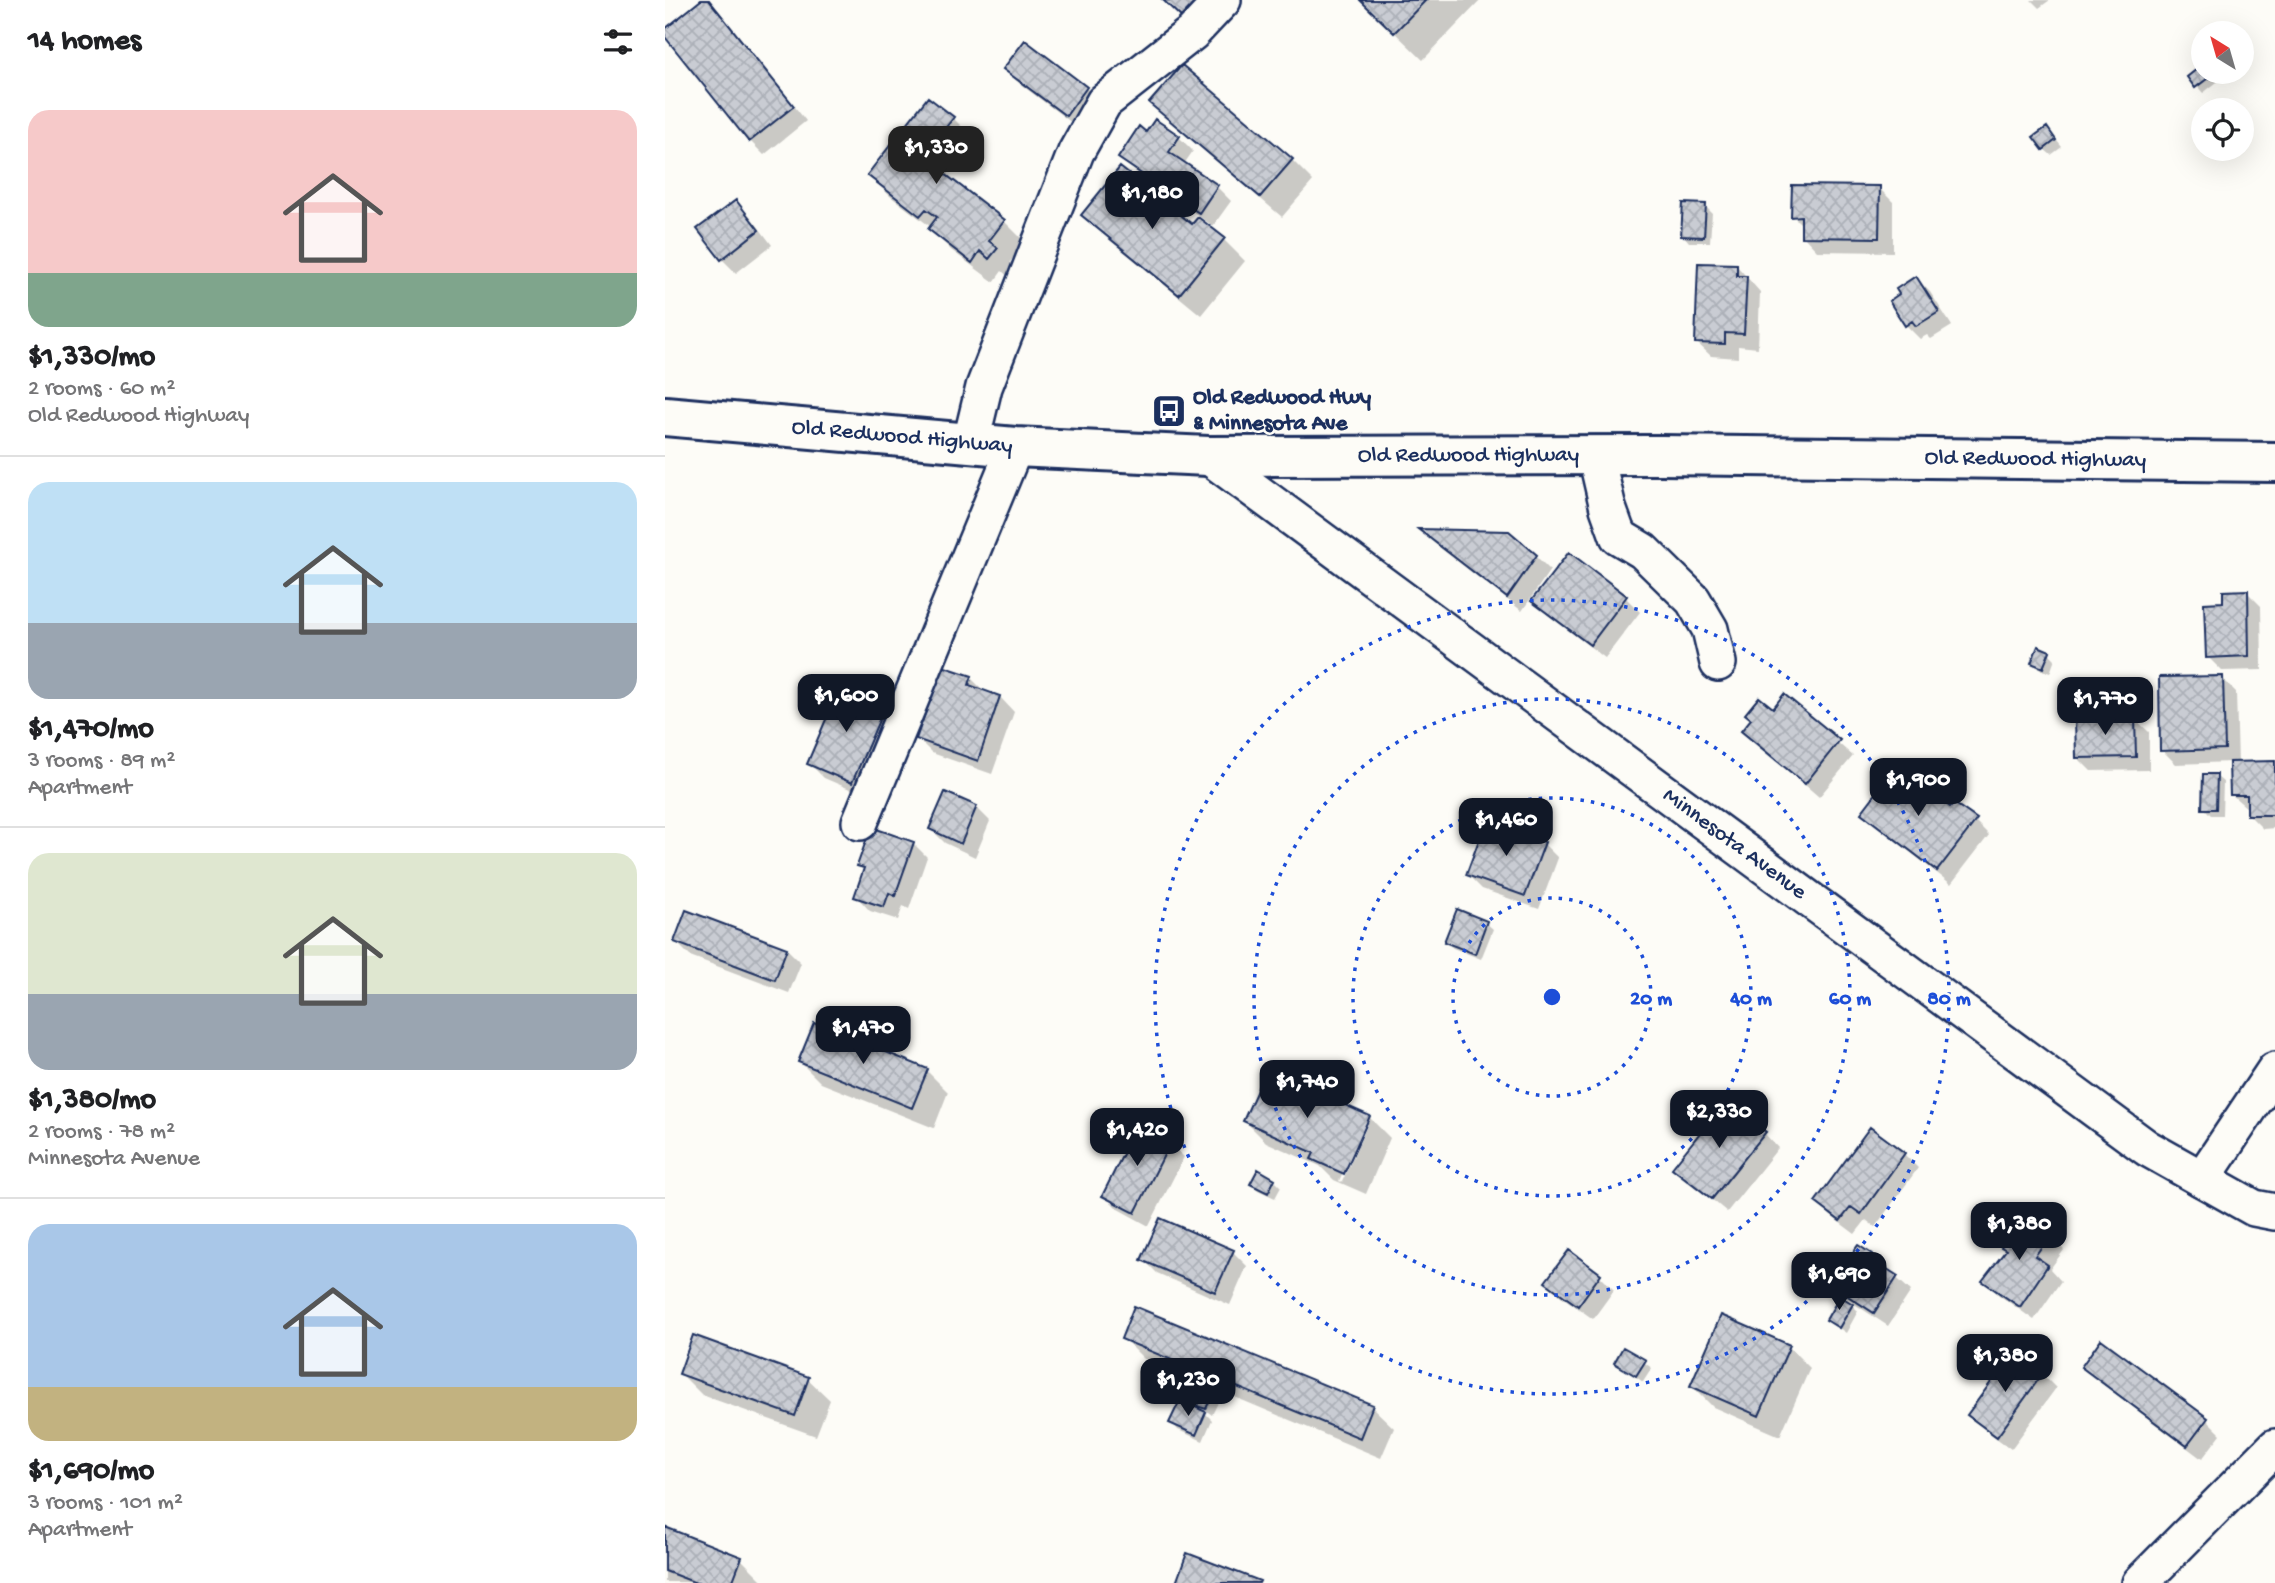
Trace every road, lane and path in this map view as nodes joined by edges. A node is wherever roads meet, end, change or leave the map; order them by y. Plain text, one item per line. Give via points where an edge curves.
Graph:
1 (1223, 0) edge
2 (665, 416) edge
3 (971, 441) junction
4 (1015, 447) junction
5 (1208, 456) junction
6 (1596, 456) junction
7 (2275, 461) edge
8 (1718, 663) dead end
9 (859, 821) dead end
10 (2275, 1070) edge
11 (2202, 1179) junction
12 (2275, 1212) edge
13 (2275, 1447) edge
14 (2140, 1583) edge

1 - 3 street via 1192,33 1104,102 1076,152 1039,246 984,387
2 - 3 main road, Old Redwood Highway
3 - 4 main road, Old Redwood Highway
4 - 5 main road, Old Redwood Highway
4 - 9 street
5 - 6 main road, Old Redwood Highway
5 - 11 street, Minnesota Avenue via 2147,1148
6 - 7 main road, Old Redwood Highway
6 - 8 street via 1618,536 1643,551 1693,600 1710,629
10 - 11 street
11 - 12 street, Minnesota Avenue via 2254,1208
13 - 14 street

